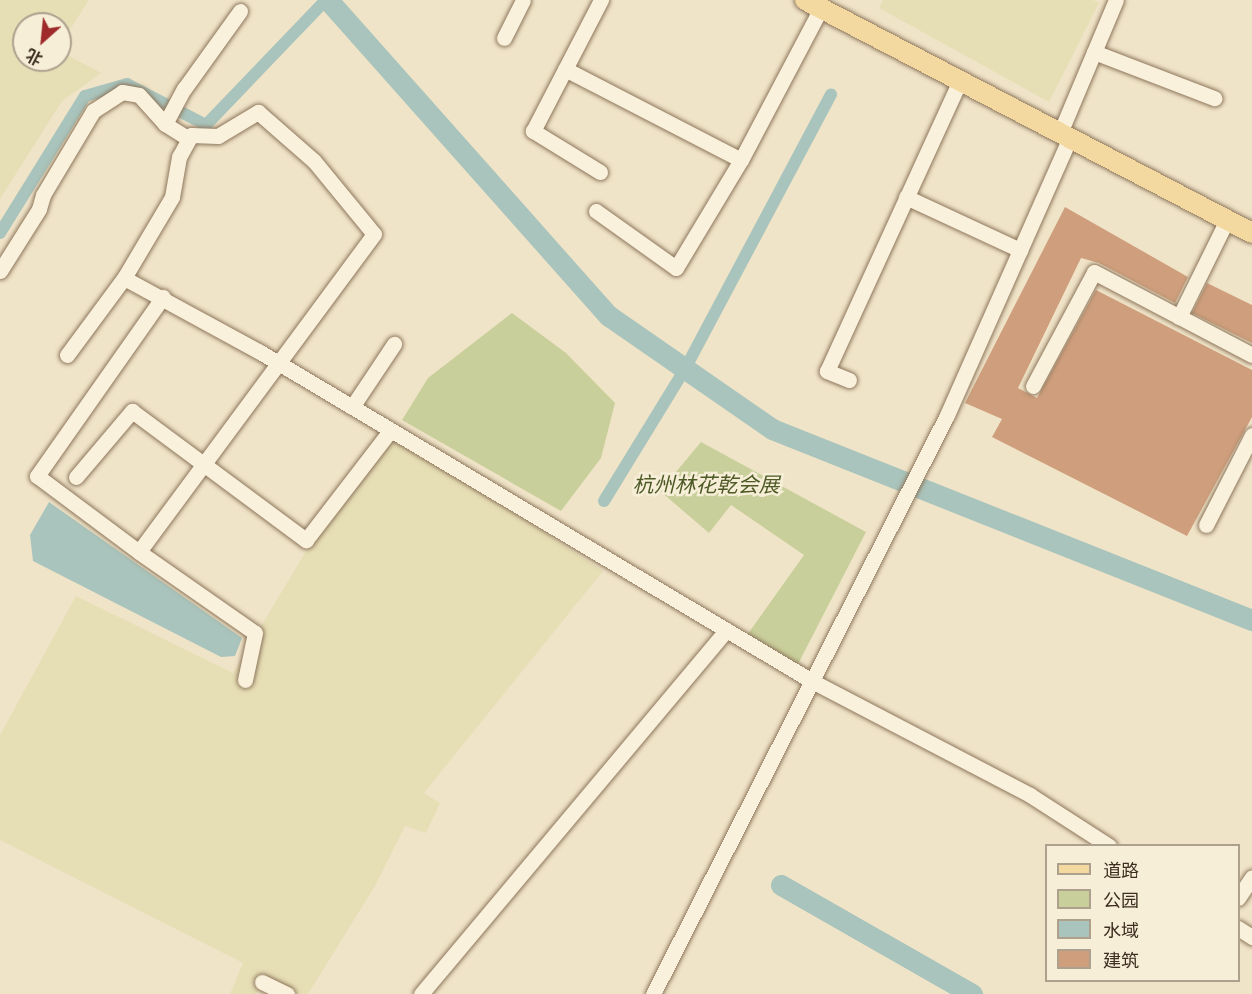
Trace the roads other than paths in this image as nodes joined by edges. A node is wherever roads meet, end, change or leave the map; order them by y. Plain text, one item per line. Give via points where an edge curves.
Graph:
1 (523, 0) edge
2 (601, 0) edge
3 (1116, 0) edge
4 (813, 4) edge
5 (240, 11) dead end
6 (504, 38) dead end
7 (1094, 52) junction
8 (565, 69) junction
9 (960, 80) junction
10 (1214, 98) dead end
11 (165, 124) junction
12 (1065, 135) junction
13 (189, 139) junction
14 (741, 160) junction
15 (600, 172) dead end
16 (906, 197) junction
17 (596, 211) dead end
18 (1227, 220) junction
19 (1252, 233) edge
20 (1020, 250) junction
21 (0, 271) edge
22 (124, 278) junction
23 (163, 297) junction
24 (1179, 317) junction
25 (394, 344) dead end
26 (67, 355) dead end
27 (1252, 355) edge
28 (277, 362) junction
29 (849, 380) dead end
30 (1033, 386) dead end
31 (352, 407) junction
32 (390, 431) junction
33 (1251, 441) edge
34 (204, 464) junction
35 (76, 477) dead end
36 (1206, 525) dead end
37 (139, 552) junction
38 (726, 630) junction
39 (245, 680) dead end
40 (812, 681) junction
41 (1106, 844) edge
42 (1252, 877) edge
43 (1240, 896) edge
44 (262, 982) dead end
45 (287, 994) edge
46 (421, 994) edge
47 (653, 994) edge

1 - 6 street
2 - 8 street
3 - 7 street
4 - 9 main road
4 - 14 street
5 - 11 street via 184,89
7 - 10 street
7 - 12 street
8 - 14 street
8 - 15 street via 533,132
9 - 12 main road
9 - 16 street
11 - 13 street
11 - 21 street via 139,96 122,92 93,111
12 - 18 main road
12 - 20 street
13 - 22 street via 178,157 172,197
13 - 28 street via 191,135 218,136 258,112 314,161 374,234
14 - 17 street via 676,268
16 - 20 street
16 - 29 street via 826,371
18 - 19 main road
18 - 24 street
20 - 40 street via 930,448
22 - 23 street
22 - 26 street
23 - 28 street
23 - 37 street via 38,476
24 - 27 street
24 - 30 street via 1094,272
25 - 31 street
28 - 31 street
28 - 34 street
31 - 32 street
32 - 34 street via 306,540
32 - 38 street
33 - 36 street
34 - 35 street via 132,411
34 - 37 street
37 - 39 street via 255,633
38 - 40 street
38 - 46 street
40 - 41 street via 1030,795
40 - 47 street
42 - 43 street
44 - 45 street

